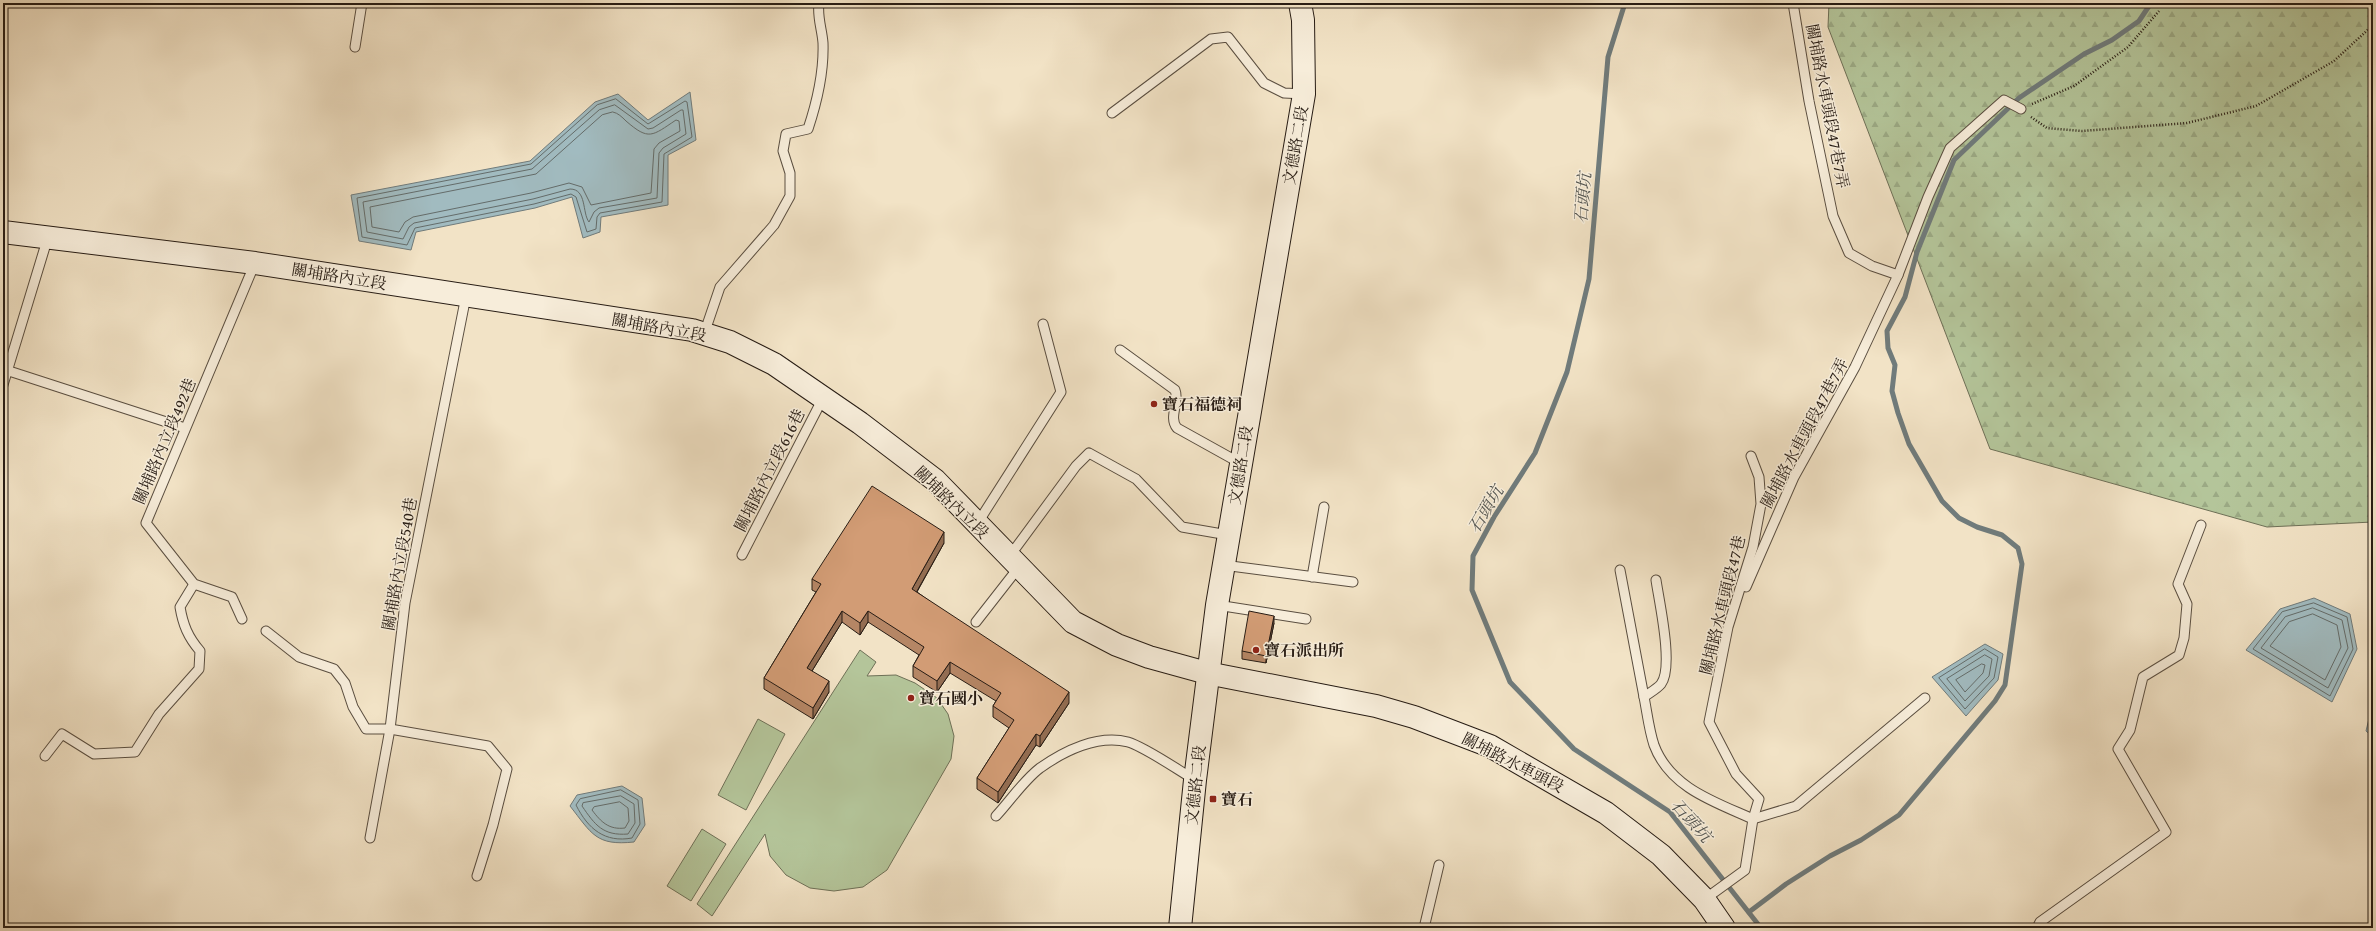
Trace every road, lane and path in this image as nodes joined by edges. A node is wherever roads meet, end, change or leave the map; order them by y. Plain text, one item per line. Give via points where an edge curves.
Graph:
1 (362, 3) edge
2 (819, 3) edge
3 (1300, 3) edge
4 (1793, 3) edge
5 (2159, 11) dead end
6 (2373, 25) edge
7 (355, 47) dead end
8 (1304, 94) junction
9 (2020, 109) junction
10 (1112, 113) dead end
11 (3, 232) edge
12 (48, 237) junction
13 (255, 263) junction
14 (1898, 275) junction
15 (466, 296) junction
16 (1043, 324) dead end
17 (704, 334) junction
18 (1120, 350) dead end
19 (9, 371) junction
20 (3, 385) edge
21 (823, 398) junction
22 (185, 428) junction
23 (1751, 456) dead end
24 (1240, 463) junction
25 (1324, 507) dead end
26 (977, 525) junction
27 (2201, 525) dead end
28 (1228, 535) junction
29 (742, 555) dead end
30 (1014, 562) junction
31 (1224, 564) junction
32 (1620, 570) dead end
33 (1312, 577) junction
34 (1656, 580) dead end
35 (1353, 582) dead end
36 (194, 584) junction
37 (1216, 605) junction
38 (242, 619) dead end
39 (1306, 619) dead end
40 (976, 622) dead end
41 (1728, 627) junction
42 (266, 631) dead end
43 (1207, 673) junction
44 (1644, 697) junction
45 (1925, 698) dead end
46 (390, 729) junction
47 (45, 756) dead end
48 (1195, 780) junction
49 (996, 816) dead end
50 (1753, 819) junction
51 (370, 838) dead end
52 (1439, 865) dead end
53 (477, 876) dead end
54 (1704, 899) junction
55 (1180, 928) edge
56 (1424, 928) edge
57 (1724, 928) edge
58 (2038, 928) edge

1 - 7 lane
2 - 17 lane via 823,43 817,101 808,129 786,134 783,151 790,173 790,196 774,225 720,287
3 - 8 street, 文德路二段 via 1303,20
4 - 14 lane, 關埔路水車頭段47巷7弄 via 1809,101 1833,216 1849,253 1872,266
5 - 9 path via 2128,47 2080,82
6 - 9 path via 2334,61 2256,106 2187,123 2082,131 2047,128
8 - 10 lane via 1284,93 1264,83 1228,37 1217,38 1211,39
8 - 24 street, 文德路二段
9 - 14 lane, 關埔路水車頭段47巷7弄 via 2004,100 1950,148
11 - 12 street, 關埔路內立段
12 - 13 street, 關埔路內立段
12 - 19 lane
13 - 15 street, 關埔路內立段
13 - 22 lane, 關埔路內立段492巷
14 - 41 lane, 關埔路水車頭段47巷7弄 via 1855,367 1794,477
15 - 17 street, 關埔路內立段 via 692,330
15 - 46 lane, 關埔路內立段540巷 via 405,603
16 - 26 lane via 1061,392
17 - 21 street, 關埔路內立段 via 730,342 774,364
18 - 24 lane via 1174,390 1176,395 1173,418 1177,428
19 - 20 lane
19 - 22 lane
21 - 26 street, 關埔路內立段 via 935,480
21 - 29 lane, 關埔路內立段616巷
22 - 36 lane, 關埔路內立段492巷 via 146,523
23 - 41 lane, 關埔路水車頭段47巷 via 1760,477 1761,504 1753,547
24 - 28 street, 文德路二段
25 - 33 lane
26 - 30 street, 關埔路內立段
27 - 58 lane via 2178,584 2187,604 2184,638 2179,655 2143,677 2130,730 2118,749 2166,832 2040,922
28 - 30 lane via 1182,527 1136,479 1089,453 1076,466
28 - 31 street, 文德路二段
30 - 40 lane
30 - 43 street, 關埔路內立段 via 1073,622 1117,645
31 - 33 lane
31 - 37 street, 文德路二段
32 - 44 lane
33 - 35 lane
34 - 44 lane via 1666,641 1666,664 1662,683
36 - 38 lane via 232,597
36 - 47 lane via 180,607 183,625 190,640 200,651 199,669 159,714 135,752 94,754 62,734
37 - 39 lane
37 - 43 street, 文德路二段
41 - 50 lane, 關埔路水車頭段47巷 via 1710,722 1736,774 1759,799
42 - 46 lane via 299,657 334,669 345,683 366,729
43 - 48 street, 文德路二段
43 - 54 street, 關埔路水車頭段 via 1376,706 1414,717 1490,746 1606,813 1661,855
44 - 50 lane via 1654,745 1666,766 1688,789
45 - 50 lane via 1796,806
46 - 51 lane, 關埔路內立段540巷
46 - 53 lane via 488,746 507,769
48 - 49 lane via 1130,743 1115,739 1102,740 1080,746 1039,769
48 - 55 street, 文德路二段
50 - 54 lane, 關埔路水車頭段47巷 via 1745,870
52 - 56 lane
54 - 57 street, 關埔路水車頭段

